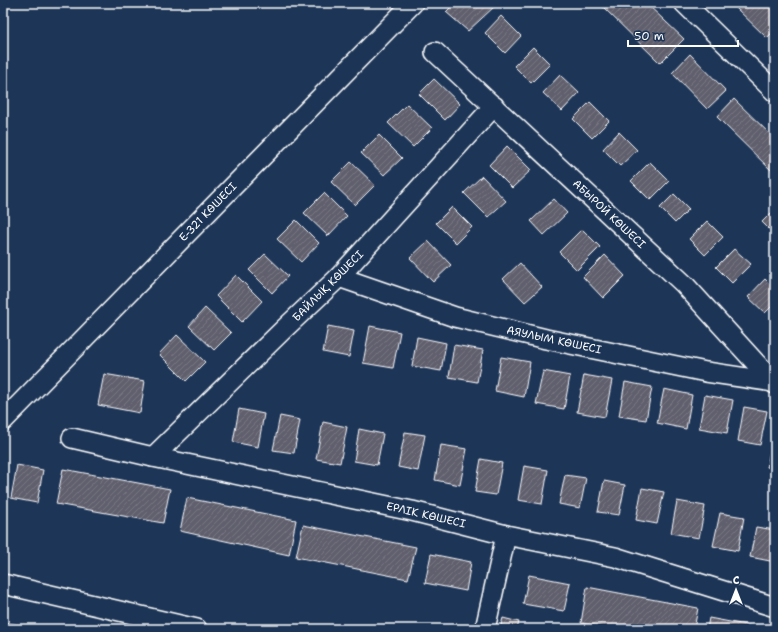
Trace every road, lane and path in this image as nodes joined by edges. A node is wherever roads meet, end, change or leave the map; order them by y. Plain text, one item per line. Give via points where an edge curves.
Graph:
1 (684, 3) edge
2 (402, 6) edge
3 (435, 52) dead end
4 (775, 92) edge
5 (494, 106) junction
6 (339, 277) junction
7 (774, 383) edge
8 (5, 413) edge
9 (72, 438) dead end
10 (153, 457) junction
11 (506, 535) junction
12 (3, 584) edge
13 (775, 607) edge
14 (197, 629) edge
15 (485, 629) edge

1 - 4 street
2 - 8 street, Е-321 КӨШЕСІ
3 - 5 street, АБЫРОЙ КӨШЕСІ
5 - 6 street, БАЙЛЫҚ КӨШЕСІ
5 - 7 street, АБЫРОЙ КӨШЕСІ via 684,284
6 - 7 street, АЯУЛЫМ КӨШЕСІ via 455,317 561,342 706,372
6 - 10 street, БАЙЛЫҚ КӨШЕСІ
9 - 10 street, ЕРЛІК КӨШЕСІ
10 - 11 street, ЕРЛІК КӨШЕСІ via 412,511
11 - 13 street, ЕРЛІК КӨШЕСІ via 615,557
11 - 15 street
12 - 14 street

